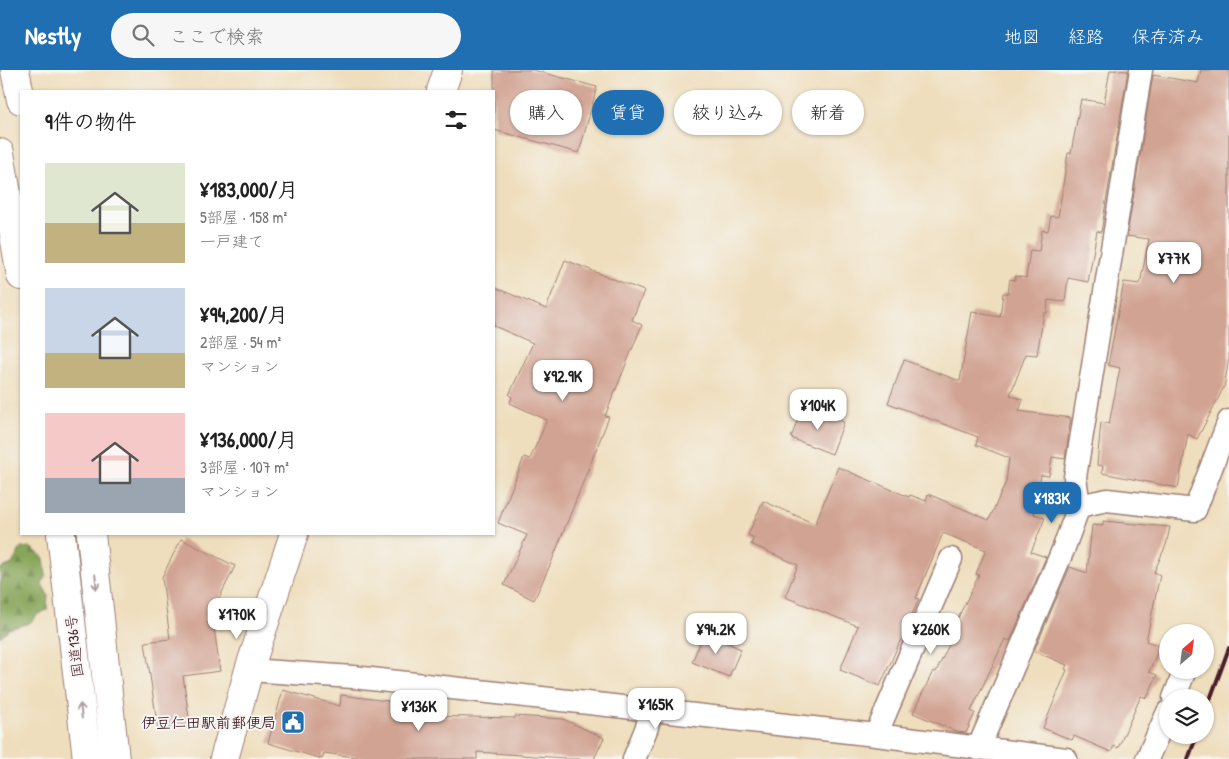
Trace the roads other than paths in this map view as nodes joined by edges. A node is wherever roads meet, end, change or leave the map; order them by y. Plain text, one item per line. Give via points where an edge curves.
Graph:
1 (15, 70) edge
2 (448, 70) edge
3 (1141, 70) edge
4 (441, 90) edge
5 (20, 95) edge
6 (0, 153) edge
7 (20, 270) edge
8 (1229, 421) edge
9 (1079, 506) junction
10 (61, 535) edge
11 (91, 535) edge
12 (294, 535) edge
13 (951, 559) dead end
14 (249, 670) junction
15 (651, 710) junction
16 (1159, 732) edge
17 (876, 735) junction
18 (978, 748) junction
19 (87, 759) edge
20 (116, 759) edge
21 (224, 759) edge
22 (634, 759) edge
23 (1066, 759) edge
24 (1147, 759) edge

1 - 5 main road
2 - 4 main road
3 - 9 street via 1075,477
6 - 7 main road
8 - 9 street via 1195,510 1107,500
9 - 18 street
19 -> 10 main road, 国道136号
11 -> 20 main road, 国道136号
12 - 14 main road
13 - 17 street
14 - 15 street via 352,677
14 - 21 main road
15 - 17 street
15 - 22 street
16 - 24 street
17 - 18 street
18 - 23 street

